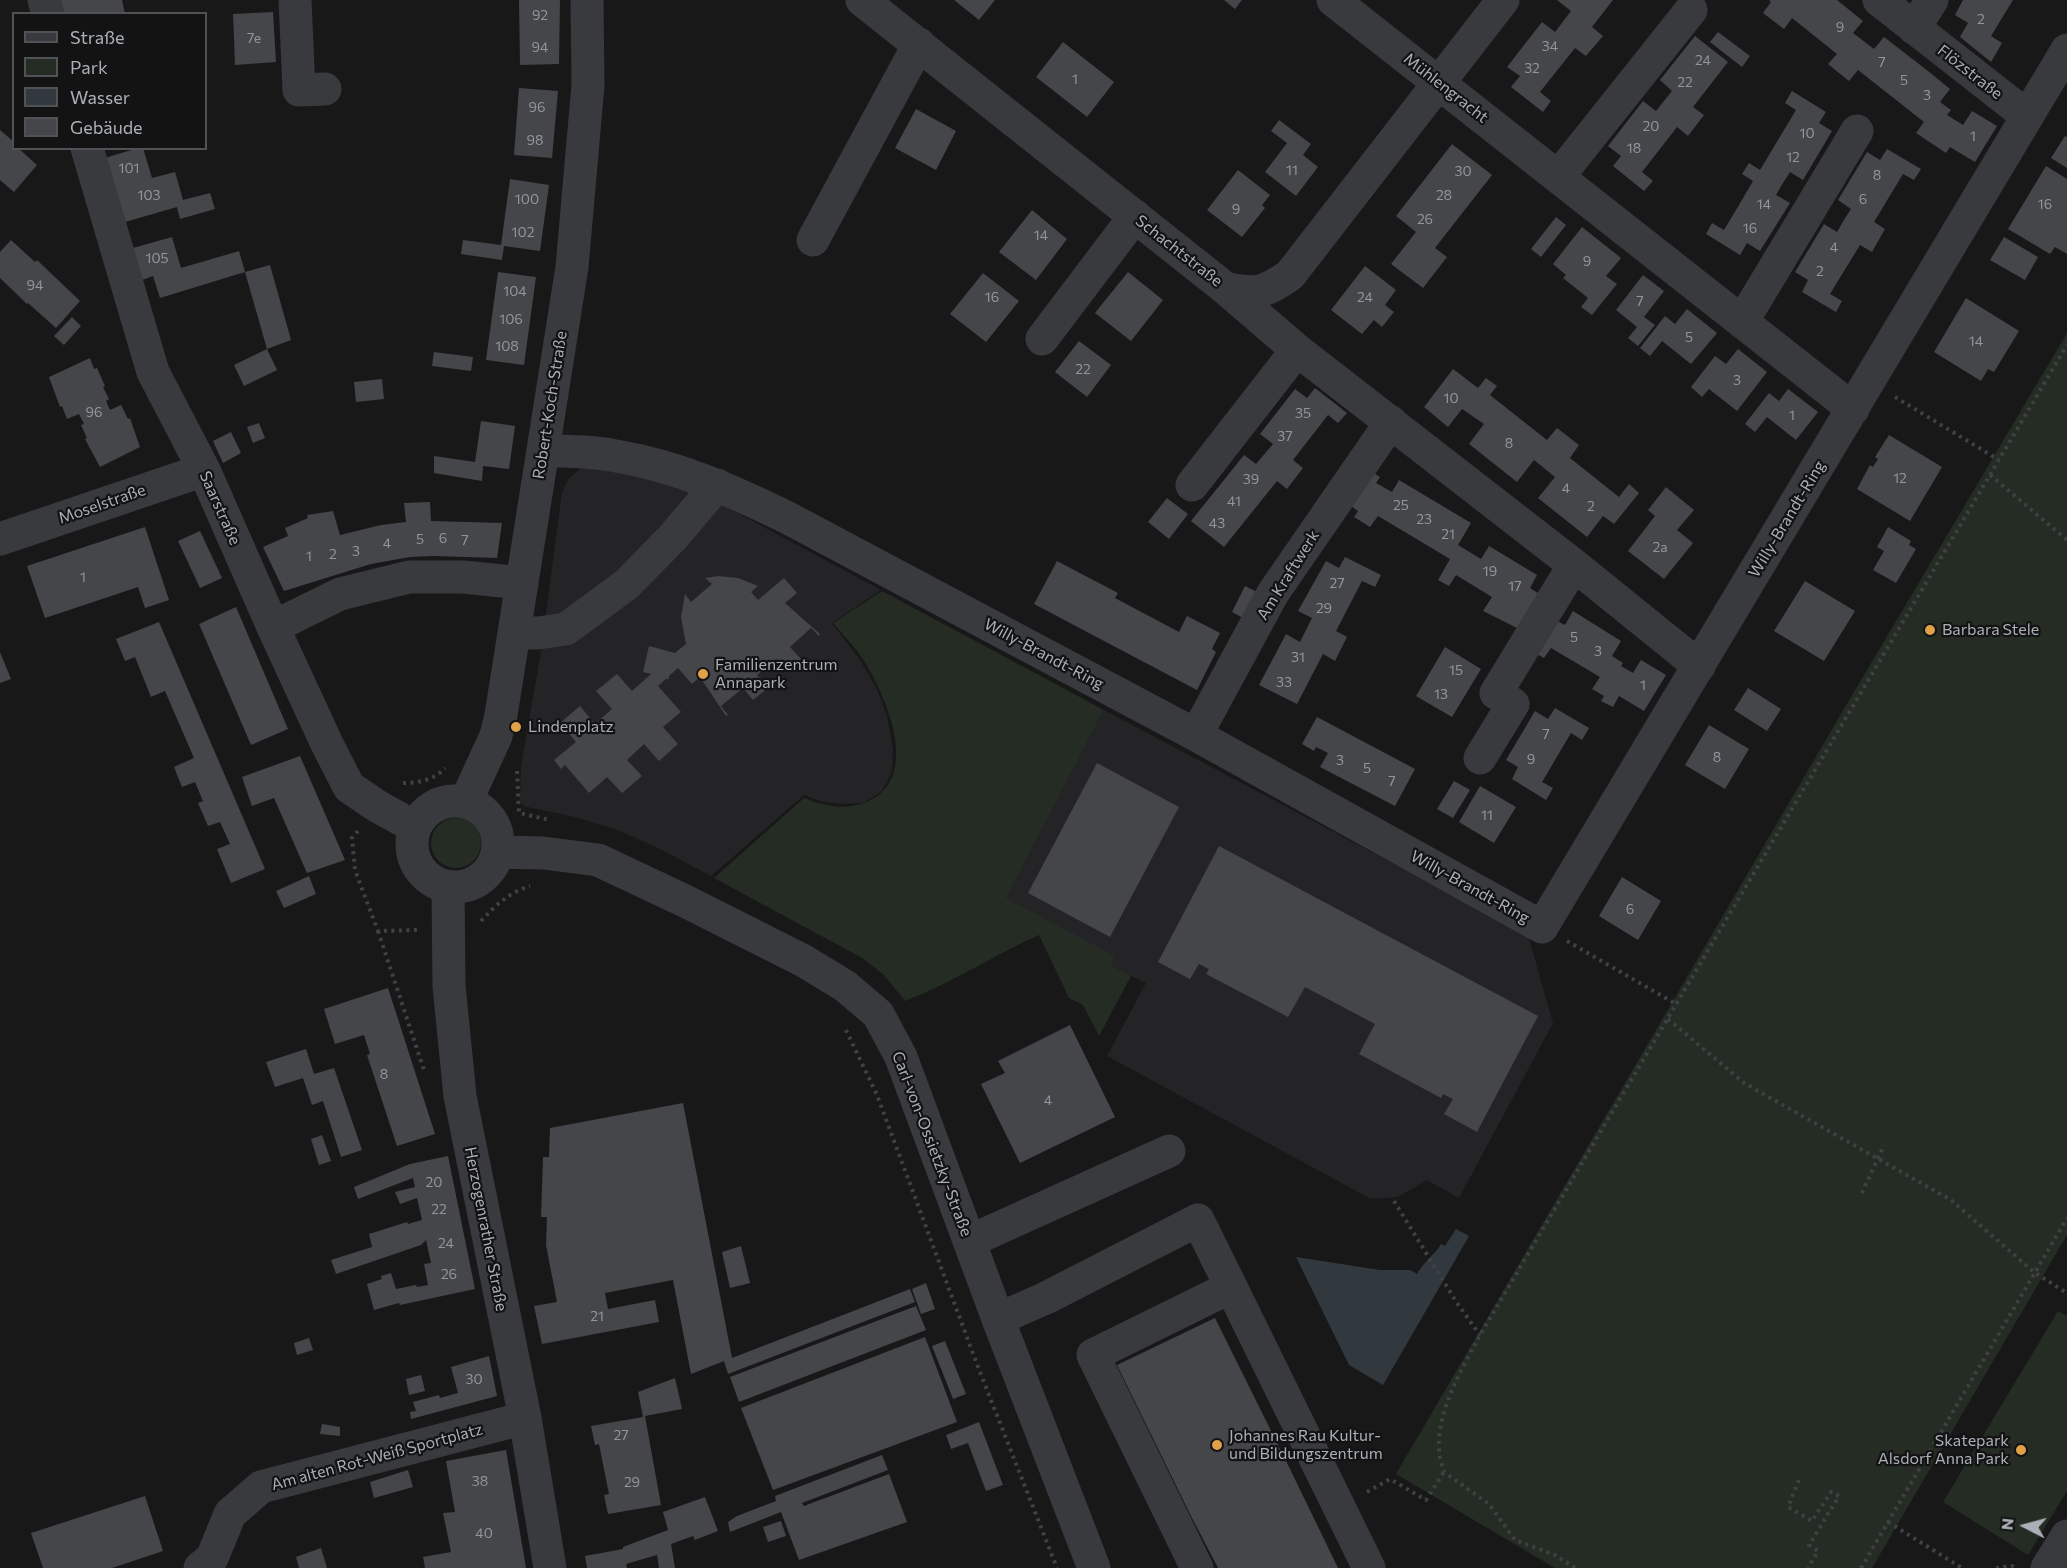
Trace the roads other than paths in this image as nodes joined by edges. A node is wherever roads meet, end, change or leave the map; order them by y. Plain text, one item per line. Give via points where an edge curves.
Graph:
1 (294, 0) edge
2 (587, 0) edge
3 (1333, 0) edge
4 (1503, 0) edge
5 (1879, 0) edge
6 (1932, 0) edge
7 (878, 4) edge
8 (1691, 10) dead end
9 (1914, 28) junction
10 (919, 44) junction
11 (2067, 50) edge
12 (1438, 82) junction
13 (325, 89) dead end
14 (2026, 116) junction
15 (1857, 131) dead end
16 (88, 150) edge
17 (1558, 177) junction
18 (1135, 216) junction
19 (813, 240) dead end
20 (1225, 288) junction
21 (1742, 322) junction
22 (1042, 339) dead end
23 (1298, 350) junction
24 (1861, 395) junction
25 (1391, 422) junction
26 (543, 450) junction
27 (204, 470) junction
28 (1192, 484) dead end
29 (717, 485) junction
30 (0, 539) edge
31 (1574, 565) junction
32 (522, 584) junction
33 (273, 627) junction
34 (514, 633) junction
35 (1699, 666) junction
36 (1196, 735) junction
37 (1480, 758) dead end
38 (466, 801) junction
39 (415, 826) junction
40 (498, 852) junction
41 (448, 887) junction
42 (1169, 1151) dead end
43 (970, 1241) junction
44 (1231, 1287) junction
45 (998, 1319) junction
46 (525, 1418) junction
47 (2067, 1536) edge
48 (200, 1568) edge
49 (550, 1568) edge
50 (1094, 1568) edge
51 (1197, 1568) edge
52 (1369, 1568) edge
53 (2047, 1568) edge

1 - 13 street via 299,90
2 - 26 street, Robert-Koch-Straße via 588,85 572,267
3 - 12 street, Mühlengracht
4 - 12 street, Schachtstraße
5 - 9 street, Flözstraße
6 - 9 street
7 - 10 street, Schachtstraße
8 - 17 street
9 - 14 street, Flözstraße
10 - 18 street, Schachtstraße
10 - 19 street
11 - 14 street, Willy-Brandt-Ring
12 - 17 street, Mühlengracht
12 - 20 street, Schachtstraße via 1290,275 1269,290 1245,292
14 - 24 street, Willy-Brandt-Ring
15 - 21 street
16 - 27 street, Saarstraße via 153,372
17 - 21 street, Mühlengracht
18 - 20 street, Schachtstraße
18 - 22 street
20 - 23 street
21 - 24 street, Mühlengracht
23 - 25 street
23 - 28 street
24 - 35 street, Willy-Brandt-Ring
25 - 31 street
25 - 36 street, Am Kraftwerk via 1273,593
26 - 29 street, Willy-Brandt-Ring via 616,455
26 - 32 street, Robert-Koch-Straße
27 - 30 street, Moselstraße
27 - 33 street, Saarstraße
29 - 34 street via 627,584 566,629
29 - 36 street, Willy-Brandt-Ring via 788,518
31 - 35 street
31 - 37 street via 1496,693 1513,704
32 - 33 street via 463,577 409,577 340,594
32 - 34 street, Robert-Koch-Straße
33 - 39 street, Saarstraße via 349,787
34 - 38 street, Robert-Koch-Straße via 496,736
35 - 36 street, Willy-Brandt-Ring via 1542,927
38 - 39 street via 446,801 427,810
38 - 40 street via 485,812 497,831
39 - 41 street via 411,846 417,865 430,880
40 - 41 street via 488,872 470,885
40 - 43 street, Carl-von-Ossietzky-Straße via 598,860 804,962 844,986 878,1014 901,1057
41 - 46 street, Herzogenrather Straße via 449,986 460,1096
42 - 43 street
43 - 45 street, Carl-von-Ossietzky-Straße
44 - 45 street via 1198,1220
44 - 51 street via 1093,1355
44 - 52 street
45 - 50 street, Carl-von-Ossietzky-Straße
46 - 48 street, Am alten Rot-Weiß Sportplatz via 261,1487 230,1514 212,1558
46 - 49 street, Herzogenrather Straße
47 - 53 street

